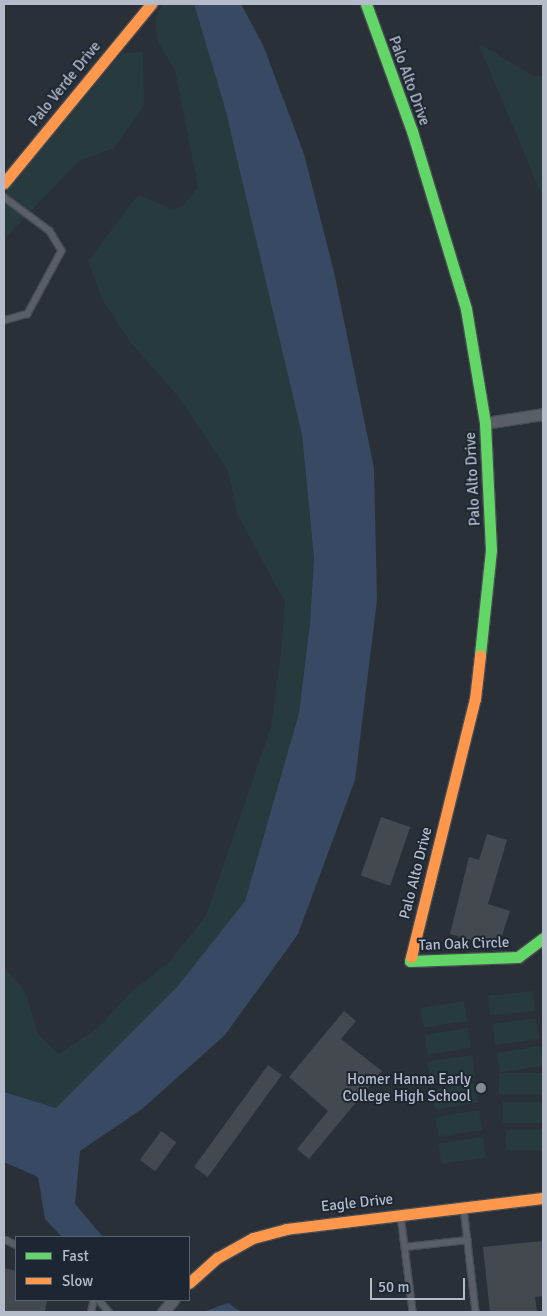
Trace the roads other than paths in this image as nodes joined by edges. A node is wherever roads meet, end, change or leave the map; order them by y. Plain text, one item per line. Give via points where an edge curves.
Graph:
1 (151, 4) edge
2 (366, 4) edge
3 (4, 183) edge
4 (4, 197) edge
5 (4, 321) edge
6 (543, 414) edge
7 (485, 423) junction
8 (543, 938) edge
9 (410, 961) joint
10 (543, 1198) edge
11 (464, 1207) junction
12 (401, 1213) junction
13 (6, 1240) dead end
14 (468, 1240) junction
15 (15, 1245) edge
16 (405, 1247) junction
17 (190, 1282) edge
18 (100, 1301) edge
19 (172, 1301) edge
20 (108, 1312) edge
21 (163, 1312) edge
22 (413, 1312) edge
23 (476, 1312) edge

1 - 3 street, Palo Verde Drive
2 - 7 street, Palo Alto Drive via 412,131 466,309
4 - 5 lane via 50,231 62,251 28,314
6 - 7 street
7 - 9 street, Palo Alto Drive via 491,550 475,698
8 - 9 street, Tan Oak Circle via 518,957
10 - 11 street, Eagle Drive
11 - 12 street, Eagle Drive
11 - 14 lane
12 - 16 lane
12 - 17 street, Eagle Drive via 318,1222 253,1238 217,1258
13 - 15 lane
14 - 16 lane
14 - 23 lane
16 - 22 lane
18 - 20 lane
19 - 21 street

